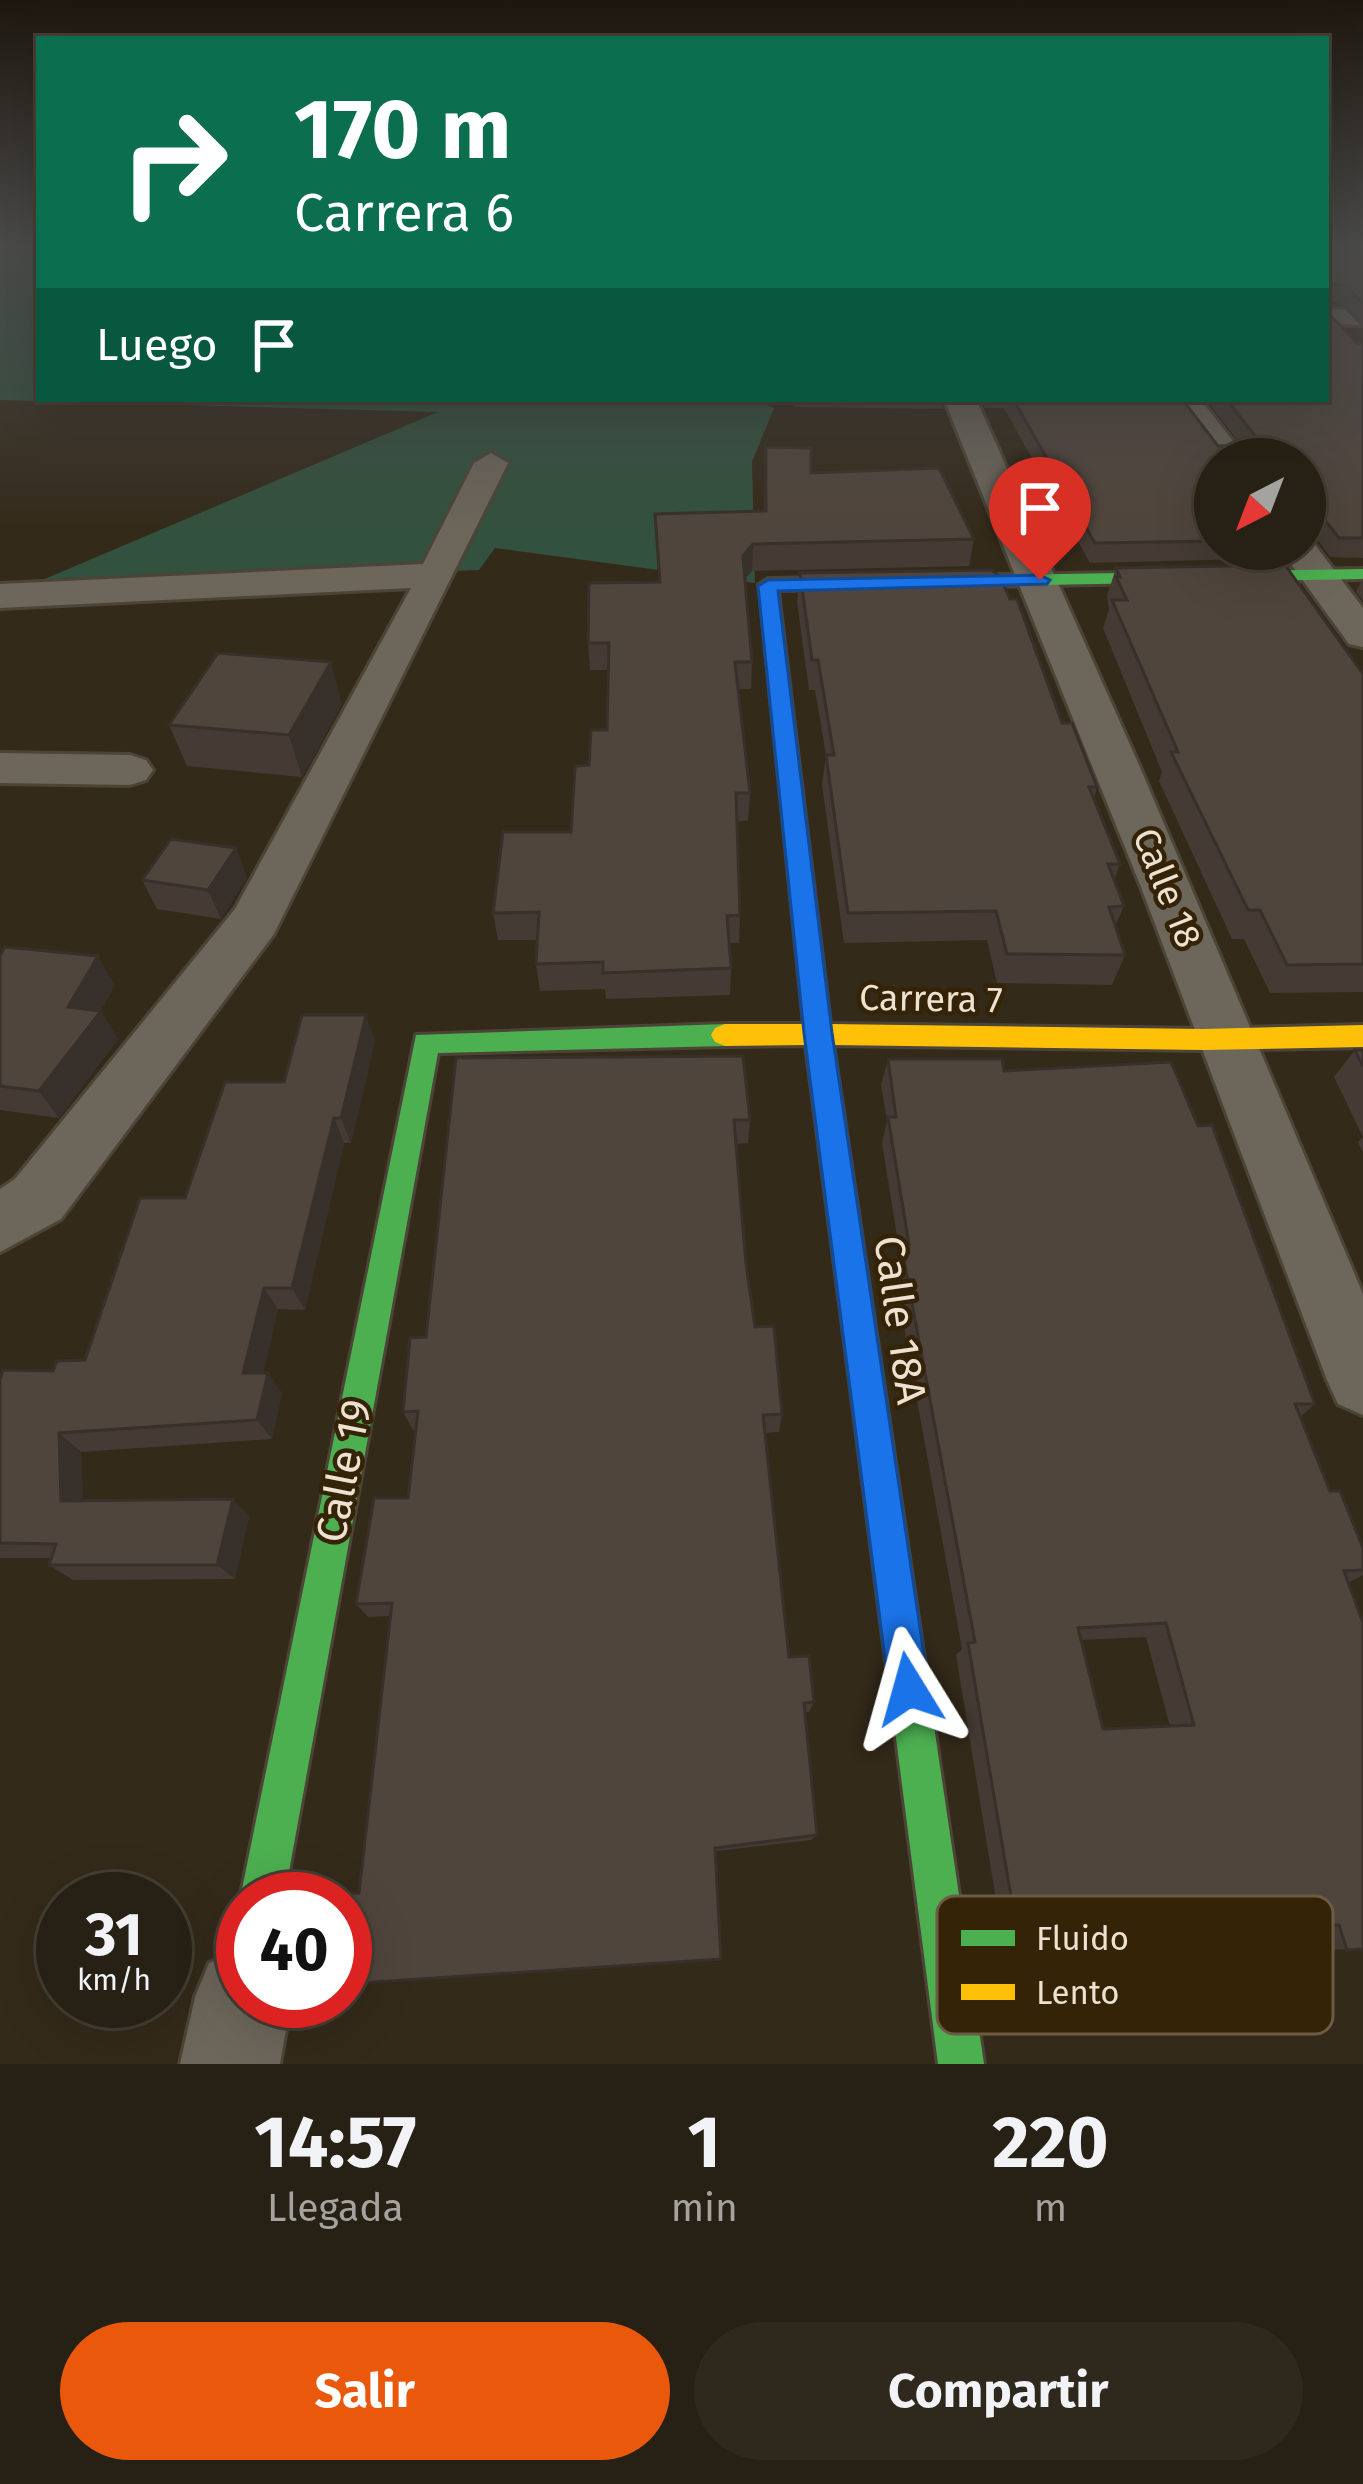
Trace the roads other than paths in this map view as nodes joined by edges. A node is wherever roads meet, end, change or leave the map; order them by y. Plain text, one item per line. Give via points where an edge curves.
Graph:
1 (961, 402) edge
2 (1186, 402) edge
3 (1214, 438) edge
4 (491, 463) dead end
5 (1326, 566) edge
6 (1194, 570) edge
7 (1315, 570) edge
8 (1363, 574) edge
9 (437, 575) junction
10 (1040, 580) junction
11 (0, 596) edge
12 (1363, 635) edge
13 (0, 768) edge
14 (130, 770) dead end
15 (818, 1033) junction
16 (1363, 1036) edge
17 (1230, 1042) junction
18 (426, 1043) joint
19 (0, 1223) edge
20 (1363, 1380) edge
21 (267, 1872) edge
22 (938, 1896) edge
23 (237, 2028) edge
24 (957, 2034) edge
25 (230, 2064) edge
26 (961, 2064) edge

1 - 10 street, Calle 18
2 - 3 street
4 - 9 street
5 - 8 street
6 - 10 street
7 - 12 street
9 - 11 street
9 - 19 street via 255,921 38,1199
10 - 15 street, Calle 18A via 768,586
10 - 17 street, Calle 18
13 - 14 street
15 - 17 street, Carrera 7
15 - 18 street, Carrera 7
15 - 22 street, Calle 18A
16 - 17 street, Carrera 7
17 - 20 street, Calle 18
18 - 21 street, Calle 19
23 - 25 street
24 - 26 street, Calle 18A

